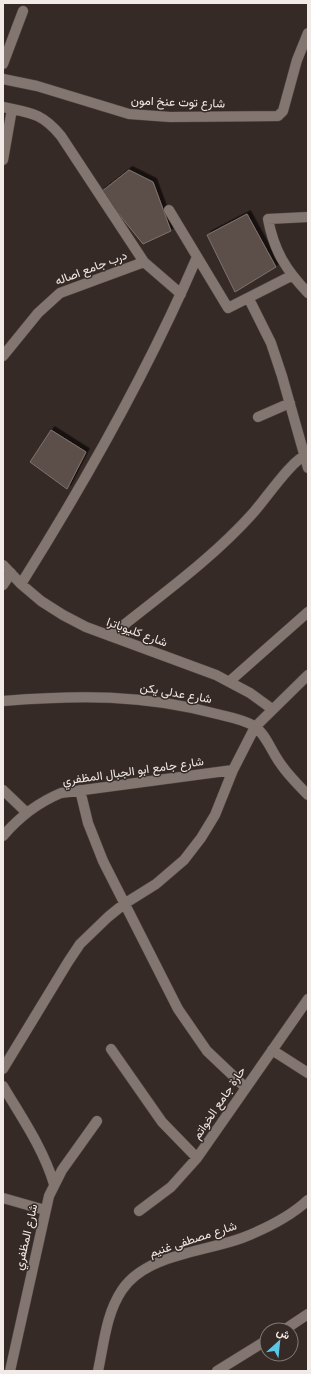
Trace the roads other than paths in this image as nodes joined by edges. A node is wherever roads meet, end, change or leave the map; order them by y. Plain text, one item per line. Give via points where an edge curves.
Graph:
1 (23, 11) dead end
2 (308, 33) edge
3 (3, 64) edge
4 (3, 79) edge
5 (8, 108) edge
6 (3, 160) edge
7 (169, 210) dead end
8 (308, 217) edge
9 (197, 257) junction
10 (144, 262) junction
11 (291, 276) junction
12 (308, 293) edge
13 (181, 294) junction
14 (249, 299) junction
15 (3, 356) edge
16 (290, 403) junction
17 (258, 417) dead end
18 (306, 455) edge
19 (308, 468) edge
20 (3, 565) edge
21 (11, 574) junction
22 (21, 584) junction
23 (3, 585) edge
24 (308, 612) edge
25 (110, 636) junction
26 (308, 675) edge
27 (230, 681) junction
28 (3, 701) edge
29 (272, 709) junction
30 (255, 727) junction
31 (233, 770) junction
32 (3, 790) edge
33 (80, 790) junction
34 (308, 795) edge
35 (26, 812) junction
36 (3, 836) edge
37 (124, 904) junction
38 (308, 999) edge
39 (111, 1049) dead end
40 (272, 1050) junction
41 (3, 1069) edge
42 (308, 1073) edge
43 (3, 1086) edge
44 (245, 1087) junction
45 (97, 1121) dead end
46 (197, 1158) junction
47 (54, 1184) junction
48 (3, 1198) edge
49 (308, 1200) edge
50 (45, 1210) junction
51 (139, 1211) dead end
52 (308, 1314) edge
53 (296, 1322) edge
54 (259, 1345) edge
55 (10, 1371) edge
56 (98, 1371) edge
57 (217, 1371) edge

1 - 3 street
2 - 4 street, شارع توت عنخ امون via 283,111 278,116 150,116 109,109 37,86
5 - 6 street
5 - 10 street via 39,116 50,122
7 - 9 street
8 - 11 street via 268,219 271,237
9 - 13 street
9 - 14 street via 228,308
10 - 13 street
10 - 15 street, درب جامع اصاله via 60,293 38,313
11 - 12 street
11 - 14 street
13 - 22 street via 83,485
14 - 16 street via 271,343
16 - 17 street
16 - 18 street
18 - 19 street
18 - 25 street via 233,534
20 - 21 street, شارع كليوباترا
21 - 22 street, شارع كليوباترا
21 - 23 street
22 - 25 street, شارع كليوباترا via 63,615
24 - 27 street
25 - 27 street, شارع كليوباترا
26 - 29 street
27 - 29 street, شارع كليوباترا
28 - 30 street, شارع عدلى يكن via 65,696 153,701 248,722
29 - 30 street
30 - 31 street
30 - 34 street, شارع عدلى يكن via 279,763
31 - 33 street, شارع جامع ابو الجبال المظفري
31 - 37 street via 215,815 184,860 156,884
32 - 35 street
33 - 35 street, شارع جامع ابو الجبال المظفري via 42,800
33 - 37 street via 88,823
35 - 36 street, شارع جامع ابو الجبال المظفري
37 - 41 street via 80,944
37 - 44 street via 178,1009 207,1051
38 - 40 street, حارة جامع الخواتم
39 - 46 street via 162,1122
40 - 42 street
40 - 44 street, حارة جامع الخواتم
43 - 47 street via 38,1145
44 - 46 street, حارة جامع الخواتم
45 - 47 street, شارع المظفري
46 - 51 street, حارة جامع الخواتم via 171,1187
47 - 50 street, شارع المظفري
48 - 50 street
49 - 56 street, شارع مصطفى غنيم via 284,1218 242,1238 162,1261 139,1272 121,1291 109,1316
50 - 55 street, شارع المظفري
52 - 53 street
54 - 57 street

